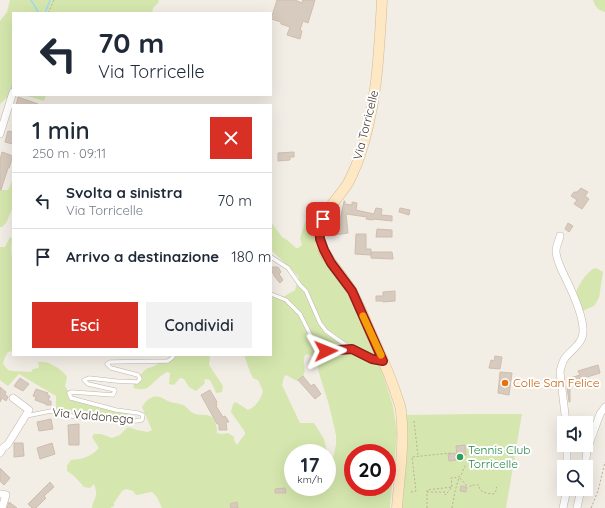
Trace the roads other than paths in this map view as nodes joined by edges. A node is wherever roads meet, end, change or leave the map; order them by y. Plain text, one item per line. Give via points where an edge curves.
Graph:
1 (382, 0) edge
2 (12, 95) edge
3 (0, 134) edge
4 (560, 236) dead end
5 (272, 258) edge
6 (272, 294) edge
7 (352, 349) junction
8 (172, 356) edge
9 (383, 361) junction
10 (13, 398) dead end
11 (605, 407) edge
12 (25, 416) junction
13 (565, 416) edge
14 (1, 448) edge
15 (586, 460) edge
16 (0, 494) edge
17 (566, 496) edge
18 (580, 496) edge
19 (2, 508) edge
20 (397, 508) edge
21 (563, 508) edge
22 (577, 508) edge

1 - 9 street, Via Torricelle via 373,107 365,138 349,182 323,219 319,234 331,263 352,291
2 - 3 street
4 - 13 street via 557,256 572,291 583,330 582,339 561,365
5 - 7 lane via 288,268 306,291 326,331
6 - 7 lane via 286,300 300,314 313,340 320,347 326,351
7 - 9 lane via 372,359
8 - 12 lane, Via Valdonega via 168,360 107,364 111,368 138,375 140,379 137,382 89,378 84,380 88,384 115,390 113,395 69,393 71,398 138,413 143,415 142,420 76,417 51,411
9 - 20 street, Via Torricelle via 401,411 402,446
10 - 12 street via 29,410
11 - 15 street via 600,414
12 - 14 street via 8,444
16 - 19 street via 6,495
17 - 21 street
18 - 22 street

